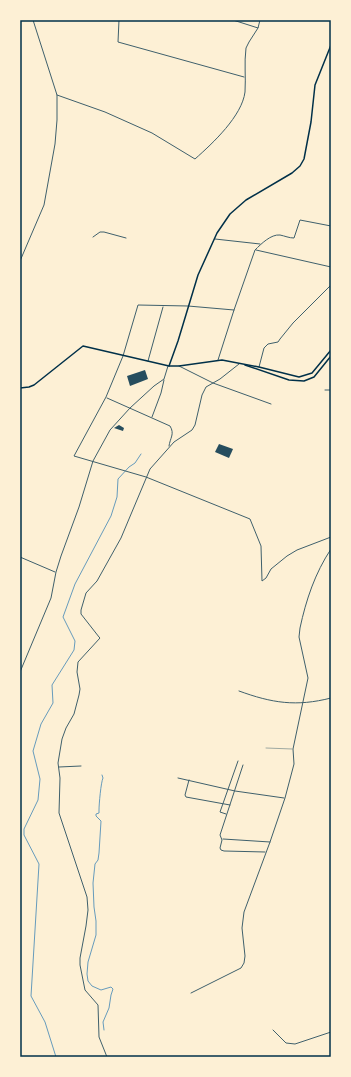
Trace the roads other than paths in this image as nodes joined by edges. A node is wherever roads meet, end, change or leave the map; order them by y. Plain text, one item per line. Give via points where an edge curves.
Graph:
1 (33, 20) edge
2 (119, 20) edge
3 (233, 20) edge
4 (260, 20) edge
5 (258, 28) junction
6 (331, 45) edge
7 (244, 77) junction
8 (57, 95) junction
9 (331, 226) edge
10 (93, 237) dead end
11 (126, 238) dead end
12 (214, 238) junction
13 (260, 244) junction
14 (255, 250) junction
15 (20, 261) edge
16 (331, 266) edge
17 (331, 285) edge
18 (163, 306) junction
19 (188, 306) junction
20 (234, 310) junction
21 (331, 350) edge
22 (123, 356) junction
23 (331, 356) edge
24 (218, 360) junction
25 (148, 361) junction
26 (240, 363) junction
27 (244, 364) junction
28 (169, 366) junction
29 (179, 366) junction
30 (259, 367) junction
31 (164, 379) junction
32 (213, 383) junction
33 (20, 388) edge
34 (325, 390) dead end
35 (331, 390) edge
36 (106, 398) junction
37 (271, 404) dead end
38 (130, 408) junction
39 (152, 417) junction
40 (169, 447) junction
41 (93, 461) junction
42 (146, 477) junction
43 (331, 537) edge
44 (331, 549) edge
45 (20, 557) edge
46 (56, 572) junction
47 (20, 672) edge
48 (239, 691) dead end
49 (331, 698) edge
50 (303, 703) junction
51 (266, 748) dead end
52 (293, 749) junction
53 (238, 761) dead end
54 (243, 765) dead end
55 (59, 766) junction
56 (81, 766) dead end
57 (178, 778) dead end
58 (189, 780) junction
59 (229, 789) junction
60 (235, 791) junction
61 (285, 798) junction
62 (223, 804) junction
63 (230, 805) junction
64 (227, 814) junction
65 (222, 839) junction
66 (270, 842) junction
67 (266, 852) junction
68 (191, 993) dead end
69 (273, 1030) dead end
70 (331, 1032) edge
71 (107, 1057) edge

1 - 8 street
2 - 7 street via 118,42
3 - 5 street
4 - 5 street
5 - 7 street via 246,48
6 - 12 main road via 315,85 311,122 304,159 300,166 292,174 246,200 230,214
7 - 8 street via 245,92 240,109 216,140 195,158 152,133 105,112
8 - 15 street via 56,144 44,205
9 - 13 street via 300,220 294,238 276,235
10 - 11 street via 104,232
12 - 13 street
12 - 19 main road
13 - 14 street
14 - 16 street
14 - 20 street
17 - 30 street via 278,342 268,344 264,348
18 - 19 street
18 - 22 street via 138,305
18 - 25 street
19 - 20 street
19 - 28 main road
20 - 24 street
21 - 30 main road via 312,373 305,376 292,376
22 - 25 main road
22 - 33 main road via 81,346 34,385
22 - 36 street
23 - 27 main road via 314,376 302,382
24 - 26 main road
24 - 29 main road
25 - 28 main road
26 - 27 main road
26 - 32 street
27 - 30 main road
28 - 29 main road
28 - 31 street
29 - 32 street
31 - 38 street
31 - 39 street
32 - 37 street
32 - 40 street via 206,387 202,395 192,430
34 - 35 street
36 - 38 street
36 - 41 street via 74,456
38 - 39 street
38 - 41 street via 110,430
39 - 40 street via 170,426 172,436
40 - 42 street
41 - 42 street
41 - 46 street via 80,508
42 - 43 street via 250,519 261,546 262,581 271,569 287,556
42 - 55 street via 121,538 97,581 86,593 81,614 100,638 78,662 79,695 74,714 62,739
44 - 50 street via 317,574 300,628 300,642 308,678
45 - 46 street
46 - 47 street via 51,598
48 - 50 street via 280,703
49 - 50 street
50 - 52 street
51 - 52 lane
52 - 61 street via 294,764
53 - 59 street
54 - 60 street
55 - 56 street
55 - 71 street via 59,813 87,897 88,910 80,958 81,971 85,990 98,1005 99,1037
57 - 58 street
58 - 59 street
58 - 62 street via 185,796
59 - 60 street
59 - 62 street
60 - 61 street
60 - 63 street
61 - 66 street
62 - 63 street
62 - 64 street via 220,812
63 - 64 street
64 - 65 street via 220,835
65 - 66 street
65 - 67 street via 222,851
66 - 67 street
67 - 68 street via 243,918 243,966
69 - 70 street via 286,1043 295,1044

